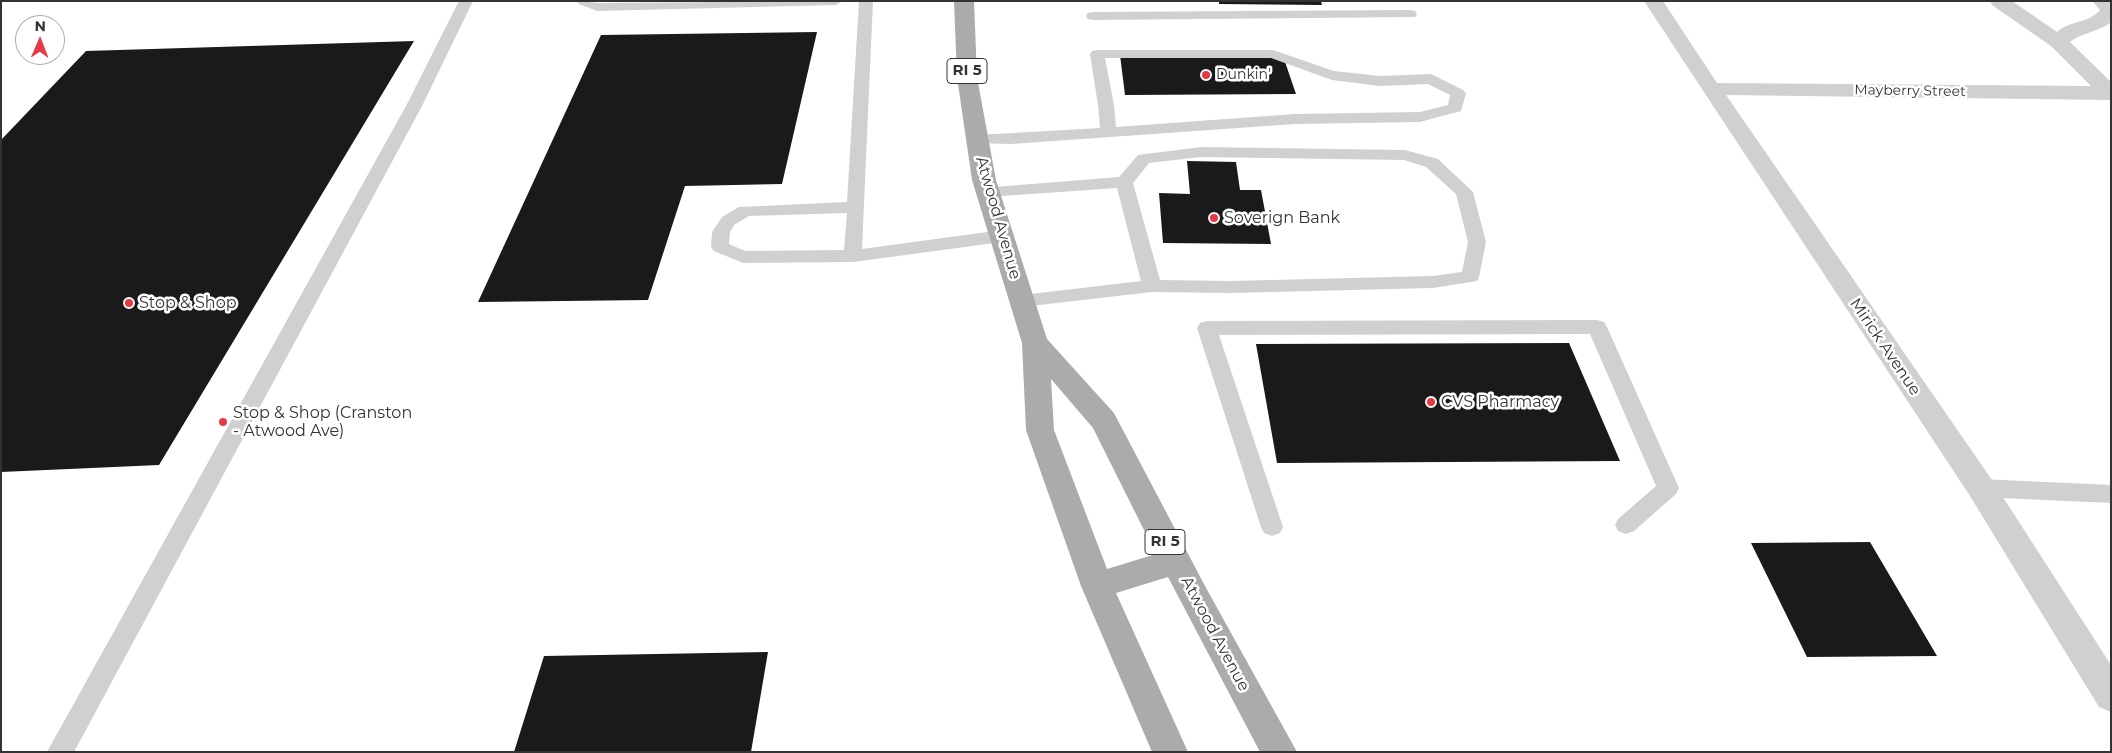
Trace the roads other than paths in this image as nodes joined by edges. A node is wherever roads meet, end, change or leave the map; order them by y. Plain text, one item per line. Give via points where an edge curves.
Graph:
1 (466, 1) edge
2 (584, 1) edge
3 (836, 1) edge
4 (866, 1) edge
5 (964, 1) edge
6 (1653, 1) edge
7 (1999, 1) edge
8 (2101, 1) edge
9 (1410, 14) dead end
10 (1093, 16) dead end
11 (2058, 42) junction
12 (1711, 89) junction
13 (2110, 93) edge
14 (1108, 132) junction
15 (977, 140) junction
16 (1124, 182) junction
17 (988, 192) junction
18 (856, 207) junction
19 (1002, 236) junction
20 (853, 256) junction
21 (1152, 286) junction
22 (1022, 301) junction
23 (1036, 343) junction
24 (1981, 488) junction
25 (2111, 494) edge
26 (1626, 526) dead end
27 (1272, 528) dead end
28 (1175, 561) junction
29 (1097, 586) junction
30 (2111, 696) edge
31 (60, 752) edge
32 (1170, 752) edge
33 (1279, 752) edge

1 - 31 lane via 414,106
2 - 3 lane via 597,7
4 - 18 lane
5 - 15 main road, Atwood Avenue / RI 5 via 967,76
6 - 12 street, Mirick Avenue
7 - 11 street
8 - 11 street via 2110,9 2100,22 2069,32
9 - 10 lane
11 - 13 street
12 - 13 street, Mayberry Street
12 - 24 street, Mirick Avenue
14 - 14 lane via 1295,119 1420,117 1455,108 1458,93 1431,79 1380,81 1332,74 1273,54 1097,54
14 - 15 lane
15 - 17 main road, Atwood Avenue / RI 5
16 - 17 lane
16 - 21 lane
16 - 21 lane via 1144,159 1202,152 1405,155 1432,163 1464,192 1477,242 1470,277 1433,282
17 - 19 main road, Atwood Avenue / RI 5
18 - 20 lane
18 - 20 lane via 745,211 728,221 721,232 720,247 743,257
19 - 20 lane
19 - 22 main road, Atwood Avenue / RI 5
21 - 22 lane
22 - 23 main road, Atwood Avenue / RI 5
23 - 28 main road, Atwood Avenue / RI 5 via 1104,421
23 - 29 main road, Atwood Avenue / RI 5 via 1040,430
24 - 25 lane
24 - 30 street, Mirick Avenue
26 - 27 lane via 1668,488 1597,327 1207,328
28 - 29 main road
28 - 33 main road, Atwood Avenue / RI 5
29 - 32 main road, Atwood Avenue / RI 5

